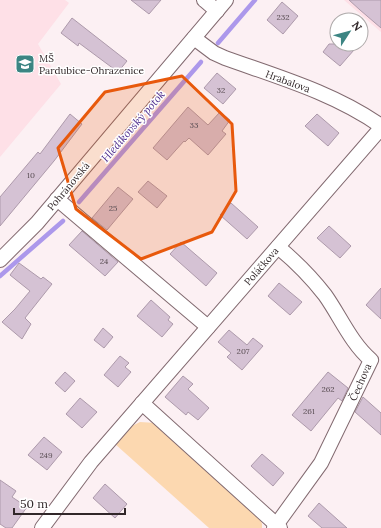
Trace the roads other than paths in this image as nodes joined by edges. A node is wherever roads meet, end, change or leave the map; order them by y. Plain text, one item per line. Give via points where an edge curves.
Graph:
1 (204, 0) edge
2 (226, 0) edge
3 (217, 11) junction
4 (194, 38) junction
5 (381, 127) edge
6 (58, 199) junction
7 (278, 247) junction
8 (0, 260) edge
9 (208, 327) junction
10 (376, 362) edge
11 (142, 404) junction
12 (277, 527) edge
13 (42, 528) edge

1 - 3 street
2 - 3 street, Pohránovská
3 - 4 street, Pohránovská
4 - 5 street, Hrabalova via 224,58 338,100
4 - 6 street, Pohránovská
5 - 7 street, Poláčkova
6 - 8 street, Pohránovská
6 - 9 street
7 - 9 street, Poláčkova
7 - 10 street, Čechova via 314,281 361,351
9 - 11 street, Poláčkova
10 - 12 street, Čechova via 321,463
11 - 12 street
11 - 13 street, Poláčkova via 91,462

